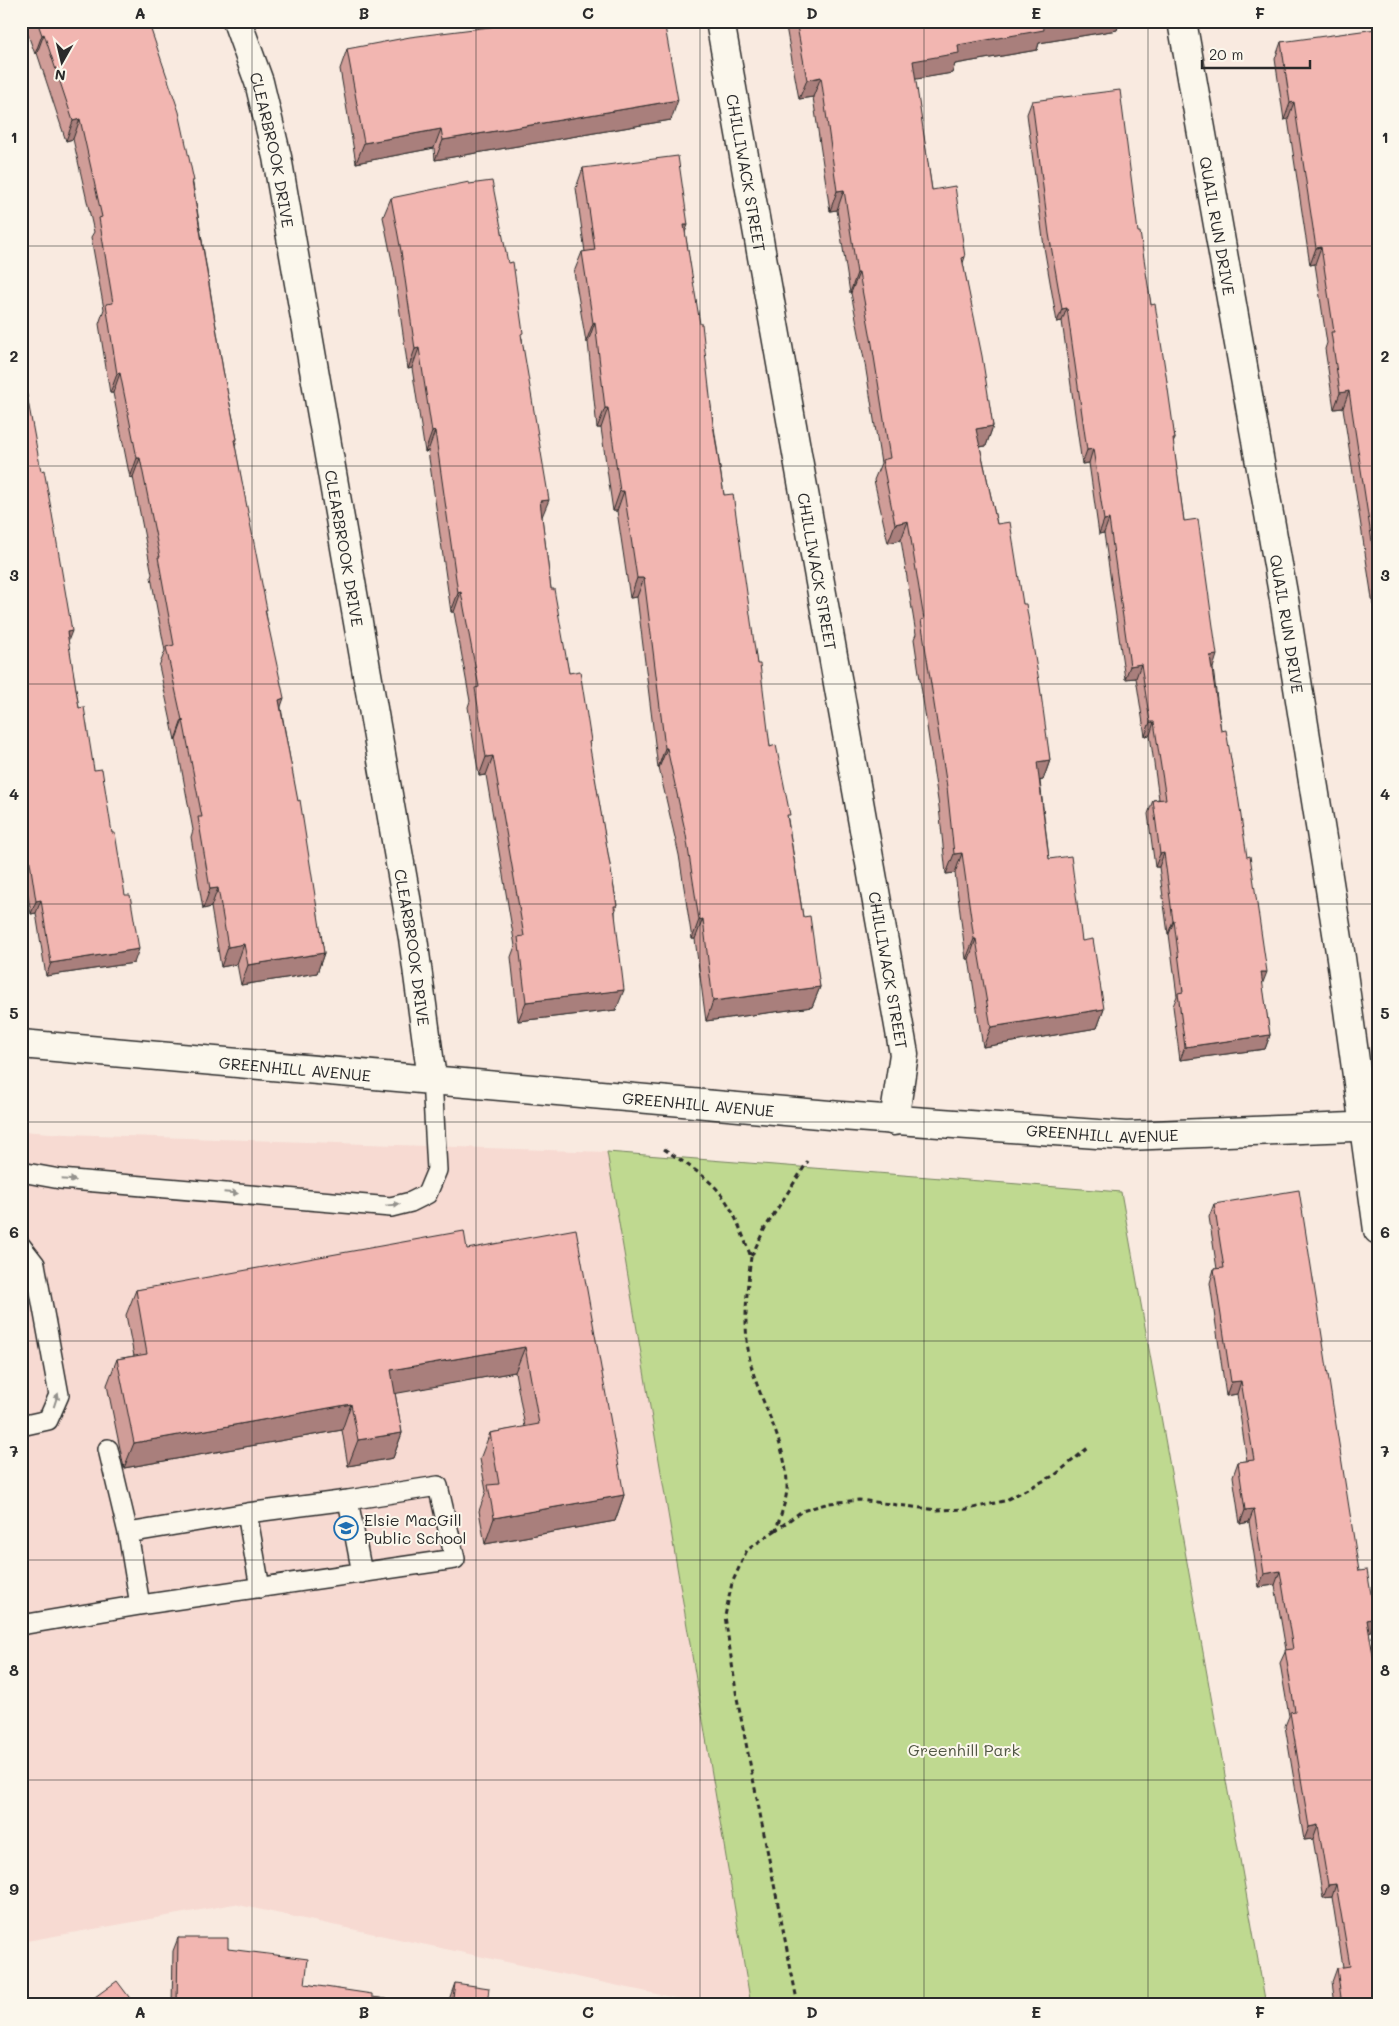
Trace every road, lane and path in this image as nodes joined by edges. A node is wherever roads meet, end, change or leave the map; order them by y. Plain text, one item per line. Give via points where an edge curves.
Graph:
1 (237, 21) edge
2 (720, 21) edge
3 (1182, 21) edge
4 (21, 1044) edge
5 (432, 1080) junction
6 (894, 1121) junction
7 (1371, 1126) edge
8 (664, 1149) dead end
9 (808, 1161) dead end
10 (21, 1172) edge
11 (1378, 1230) edge
12 (21, 1246) edge
13 (751, 1257) junction
14 (21, 1426) edge
15 (1090, 1446) dead end
16 (108, 1449) dead end
17 (348, 1500) junction
18 (248, 1513) junction
19 (776, 1530) junction
20 (128, 1533) junction
21 (362, 1573) junction
22 (260, 1588) junction
23 (140, 1605) junction
24 (21, 1625) edge
25 (798, 2005) edge

1 - 5 street, CLEARBROOK DRIVE via 259,82 277,157 413,938
2 - 6 street, CHILLIWACK STREET via 904,1054
3 - 7 street, QUAIL RUN DRIVE via 1284,599
4 - 5 street, GREENHILL AVENUE
5 - 6 street, GREENHILL AVENUE
10 -> 5 lane via 60,1179 392,1207 427,1194 437,1170
6 - 7 street, GREENHILL AVENUE via 1126,1136
7 - 11 street, QUAIL RUN DRIVE
8 - 13 path via 705,1178 722,1195
9 - 13 path via 765,1228
14 -> 12 lane via 48,1420 59,1395 35,1264
13 - 19 path via 746,1290 746,1332 753,1370 785,1462 787,1491
15 - 19 path via 1055,1475 1004,1501 969,1509 937,1510 859,1500 829,1503 802,1511
16 - 20 lane
17 - 18 lane
17 - 21 lane
17 - 21 lane via 438,1486 456,1559
18 - 20 lane
18 - 22 lane
19 - 25 path via 747,1550 732,1583 725,1616 737,1698
20 - 23 lane
21 - 22 lane
22 - 23 lane
23 - 24 lane

